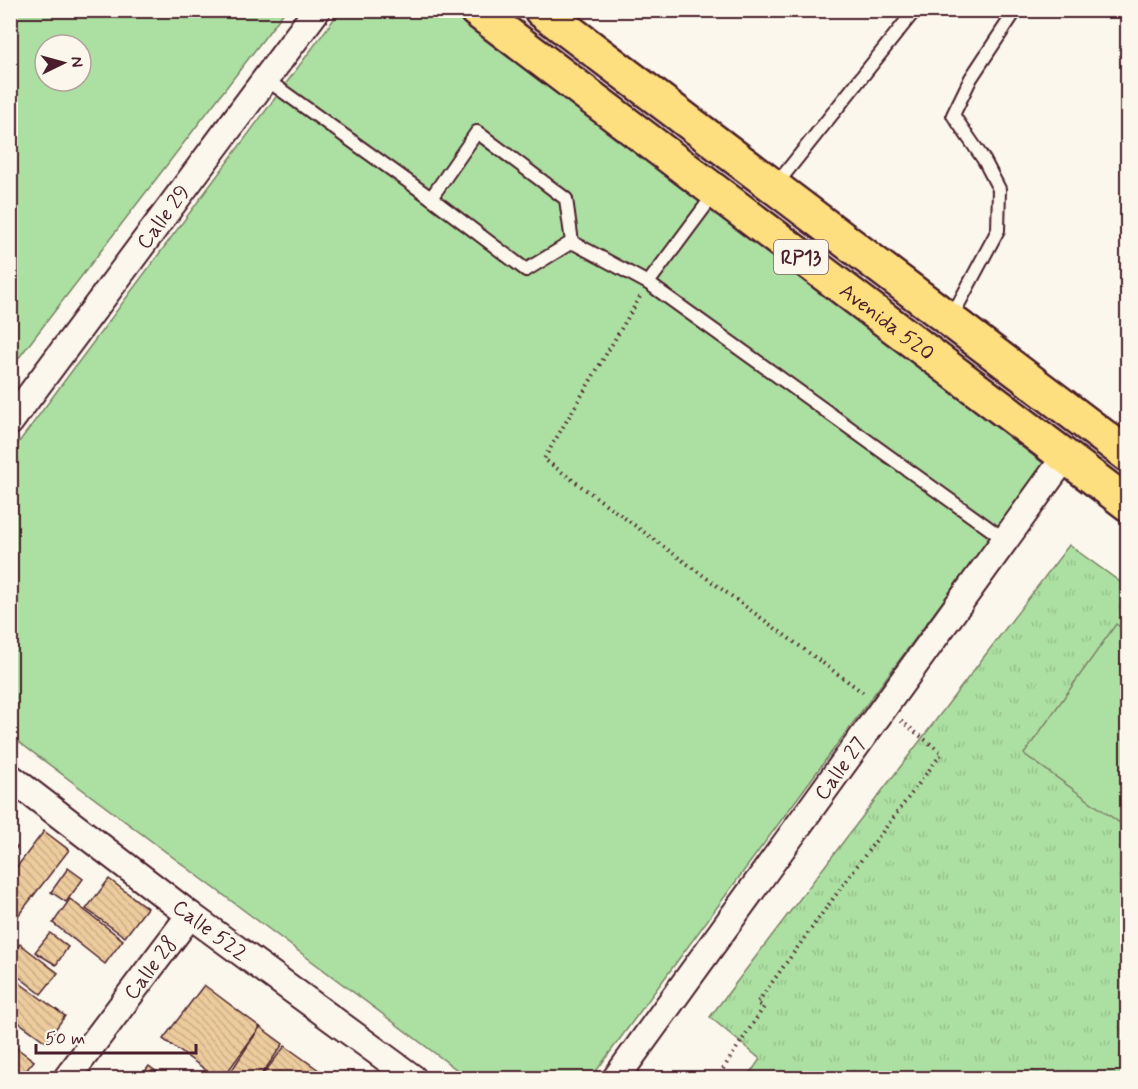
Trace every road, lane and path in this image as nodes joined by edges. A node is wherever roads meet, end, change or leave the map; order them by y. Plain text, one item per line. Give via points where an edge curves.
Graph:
1 (317, 10) edge
2 (476, 10) edge
3 (915, 10) edge
4 (1016, 10) edge
5 (558, 19) edge
6 (267, 80) junction
7 (773, 188) junction
8 (715, 192) junction
9 (431, 198) junction
10 (572, 242) junction
11 (648, 283) junction
12 (950, 321) junction
13 (10, 422) edge
14 (1128, 455) edge
15 (1065, 456) junction
16 (1128, 504) edge
17 (1004, 539) junction
18 (883, 707) junction
19 (10, 777) edge
20 (190, 915) junction
21 (723, 1068) dead end
22 (67, 1078) edge
23 (413, 1078) edge
24 (616, 1078) edge

1 - 6 street, Calle 29
2 - 8 main road, Avenida 520 / RP13
3 - 7 lane
4 - 12 lane via 971,78 954,115 999,189 998,230
5 - 7 main road, Avenida 520 / RP13
6 - 9 lane
6 - 13 street, Calle 29
7 - 12 main road, Avenida 520 / RP13
8 - 11 lane
8 - 15 main road, Avenida 520 / RP13
9 - 10 lane via 526,270
9 - 10 lane via 477,132 566,199
10 - 11 lane
11 - 17 lane
11 - 18 path via 544,459
12 - 14 main road, Avenida 520 / RP13
15 - 16 main road, Avenida 520 / RP13
15 - 17 street, Calle 27
17 - 18 street, Calle 27
18 - 21 path via 942,753 757,1003 764,1007
18 - 24 street, Calle 27
19 - 20 street, Calle 522
20 - 22 street, Calle 28
20 - 23 street, Calle 522

